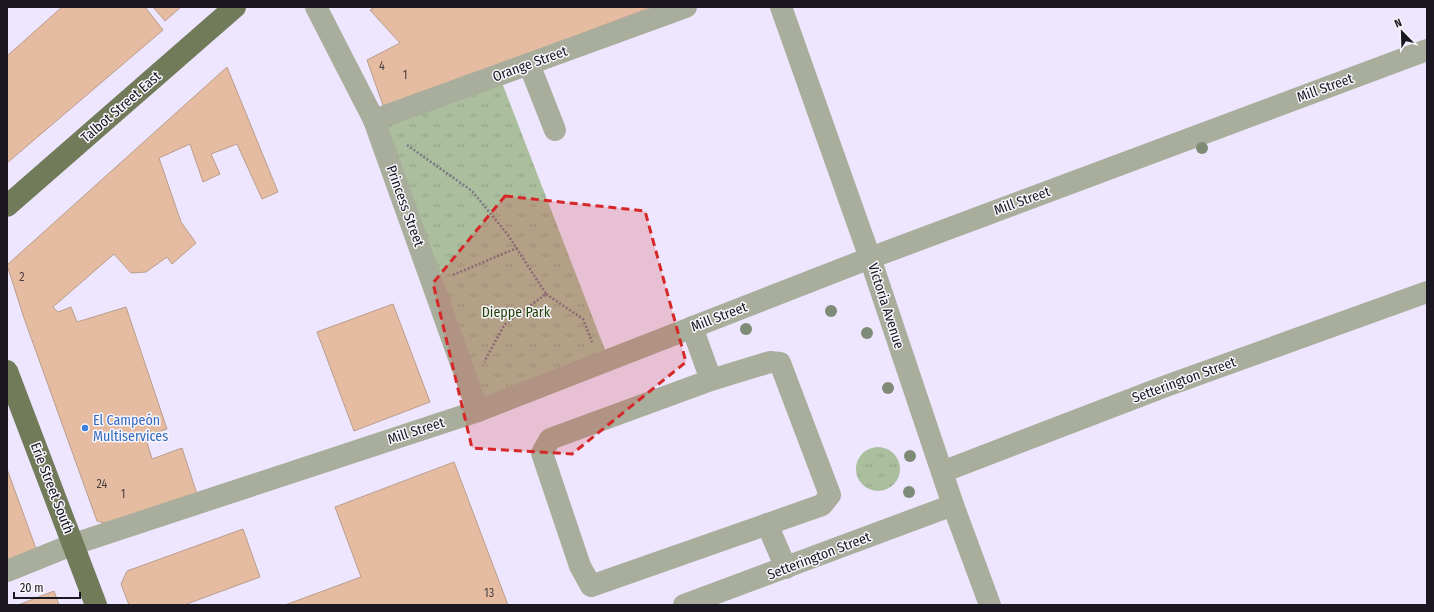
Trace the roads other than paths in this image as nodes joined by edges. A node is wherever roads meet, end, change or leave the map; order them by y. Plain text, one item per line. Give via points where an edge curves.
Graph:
1 (235, 7) edge
2 (316, 7) edge
3 (686, 7) edge
4 (781, 7) edge
5 (1427, 50) edge
6 (529, 64) junction
7 (374, 120) junction
8 (555, 130) dead end
9 (7, 206) edge
10 (870, 258) junction
11 (1427, 292) edge
12 (692, 327) junction
13 (7, 371) edge
14 (711, 380) junction
15 (478, 411) junction
16 (942, 472) junction
17 (953, 505) junction
18 (767, 524) junction
19 (74, 544) junction
20 (786, 568) junction
21 (7, 571) edge
22 (96, 605) edge
23 (684, 605) edge
24 (990, 605) edge

1 - 9 main road, Talbot Street East
2 - 7 street, Princess Street
3 - 6 street, Orange Street
4 - 10 street, Victoria Avenue
5 - 10 street, Mill Street
6 - 7 street, Orange Street
6 - 8 street
7 - 15 street, Princess Street
10 - 12 street, Mill Street
10 - 16 street, Victoria Avenue
11 - 16 street, Setterington Street via 1159,389
12 - 14 street
12 - 15 street, Mill Street
13 - 19 main road, Erie Street South
14 - 18 street via 770,362 780,363 830,495 822,505
14 - 18 street via 550,439 542,453 580,566 592,586
15 - 19 street, Mill Street
16 - 17 street, Victoria Avenue
17 - 20 street, Setterington Street
17 - 24 street, Victoria Avenue
18 - 20 street
19 - 21 street, Mill Street
19 - 22 main road, Erie Street South
20 - 23 street, Setterington Street

